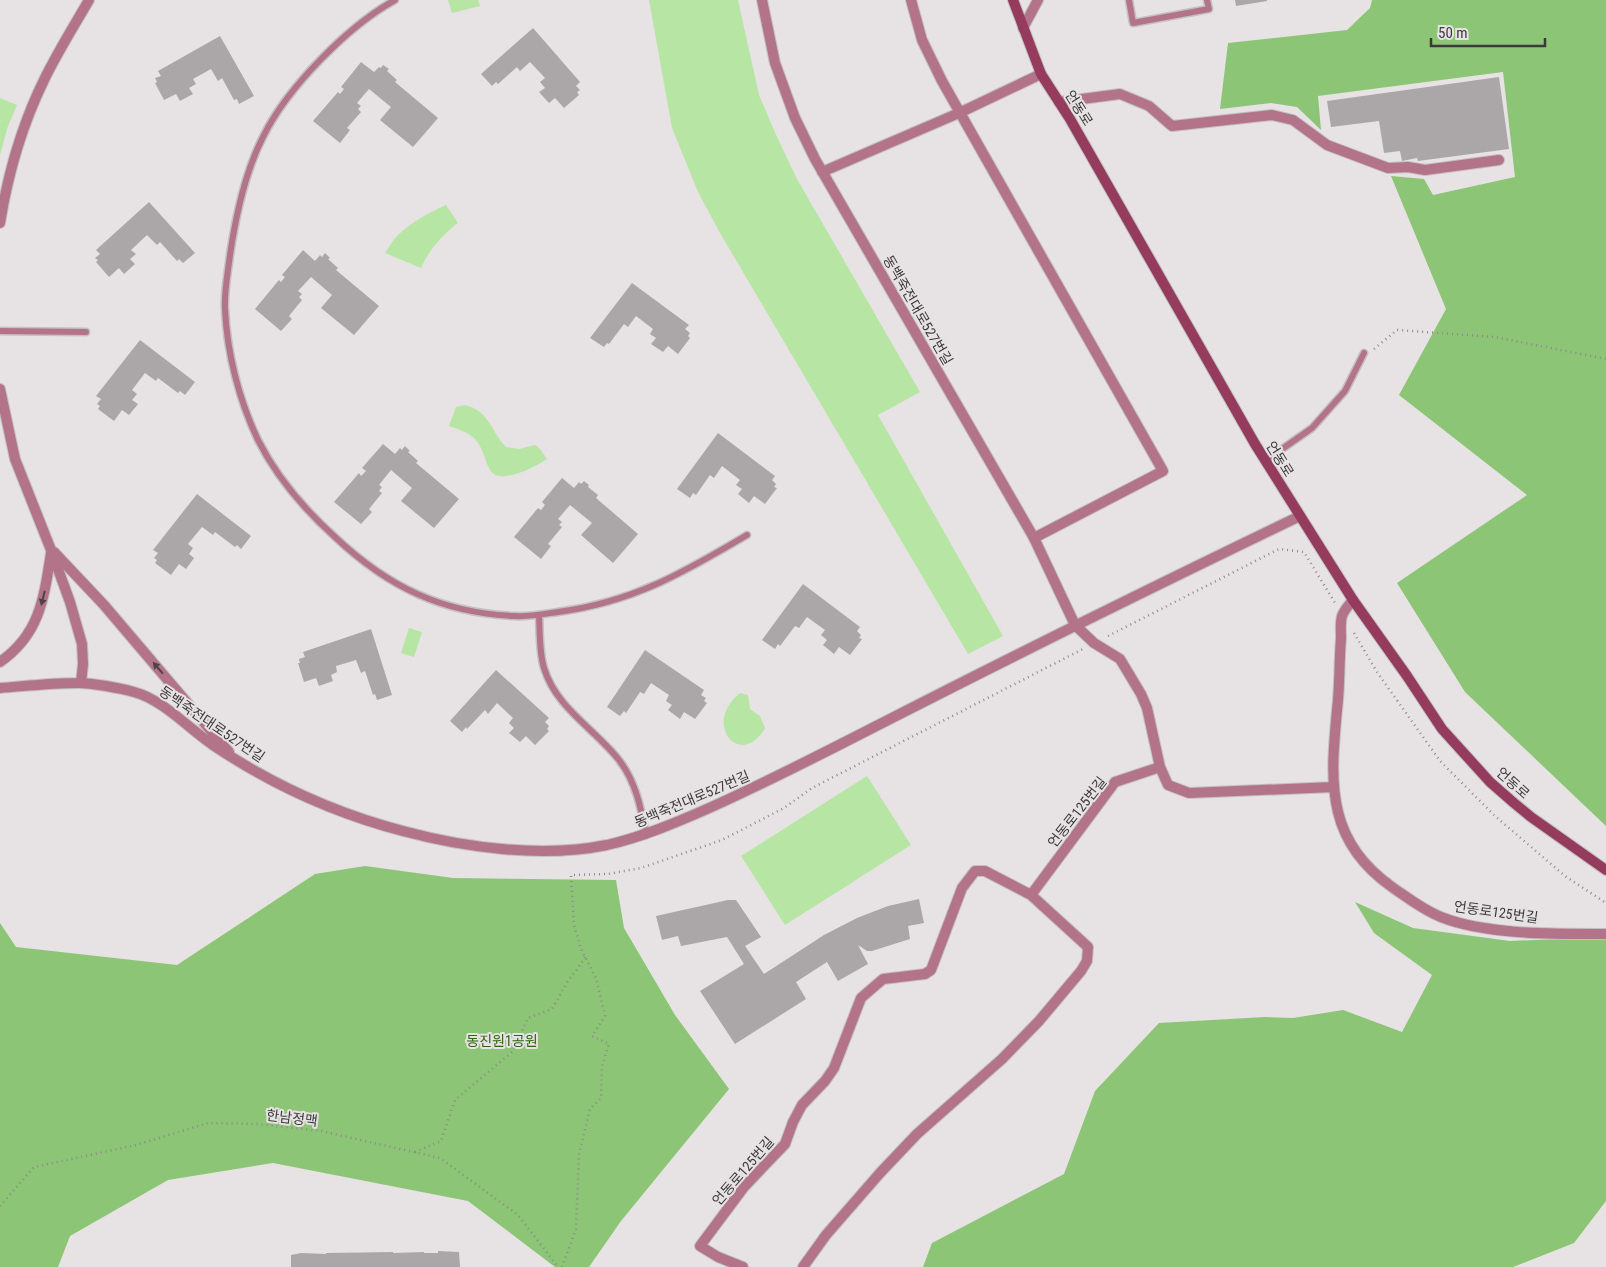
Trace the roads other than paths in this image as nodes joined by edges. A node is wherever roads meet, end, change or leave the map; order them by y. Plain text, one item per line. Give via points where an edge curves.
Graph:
1 (89, 0) edge
2 (395, 0) edge
3 (762, 0) edge
4 (911, 0) edge
5 (1013, 0) edge
6 (1038, 0) edge
7 (1129, 0) edge
8 (1207, 0) edge
9 (1023, 28) junction
10 (1041, 74) junction
11 (1059, 102) junction
12 (959, 113) junction
13 (1499, 160) dead end
14 (822, 172) junction
15 (0, 223) edge
16 (0, 331) edge
17 (86, 332) dead end
18 (1364, 353) road end
19 (0, 389) edge
20 (1266, 461) junction
21 (1300, 516) junction
22 (747, 534) dead end
23 (1034, 538) junction
24 (51, 550) junction
25 (1353, 600) junction
26 (539, 615) junction
27 (1075, 625) junction
28 (0, 662) edge
29 (81, 682) junction
30 (0, 688) edge
31 (235, 759) junction
32 (1160, 767) junction
33 (1334, 787) junction
34 (646, 835) junction
35 (1606, 870) edge
36 (1031, 895) junction
37 (1606, 934) edge
38 (743, 1267) edge
39 (803, 1267) edge

1 - 15 street via 35,100 11,169
2 - 26 lane via 364,19 310,72 278,111 255,154 237,214 226,284 227,330 236,380 258,440 282,480 315,518 371,568 408,591 449,606 494,614
3 - 14 street, 동백죽전대로527번길 via 780,78 795,118
4 - 12 street via 930,60
5 - 9 main road, 언동로
6 - 9 street
7 - 8 lane via 1133,23 1209,9
9 - 10 main road, 언동로
10 - 11 main road, 언동로
10 - 12 street
11 - 13 street via 1120,94 1149,106 1172,126 1272,115 1293,120 1327,145 1388,168 1424,170
11 - 20 main road, 언동로
12 - 14 street
12 - 23 street via 1163,471
14 - 23 street, 동백죽전대로527번길
16 - 17 lane
18 - 20 lane via 1345,391 1312,428
19 - 24 street via 15,459
20 - 21 main road, 언동로
21 - 25 main road, 언동로
21 - 27 street, 동백죽전대로527번길
22 - 26 lane via 700,564 656,586 584,608
23 - 27 street, 동백죽전대로527번길
24 -> 28 street via 39,613 22,643
24 - 29 street via 82,644
31 -> 24 street via 104,605
25 - 33 street, 언동로125번길 via 1342,614
25 - 35 main road, 언동로 via 1442,729 1464,755 1531,818
26 - 34 lane via 544,668 567,708 609,747 627,771 635,788
27 - 32 street via 1094,643 1120,659 1141,694
27 - 34 street, 동백죽전대로527번길 via 750,790
29 - 30 street, 동백죽전대로527번길
29 - 31 street, 동백죽전대로527번길 via 148,697
31 - 34 street, 동백죽전대로527번길 via 301,794 363,819 454,842 518,850 570,849
32 - 33 street via 1168,785 1189,793
32 - 36 street, 언동로125번길 via 1115,782
33 - 37 street, 언동로125번길 via 1345,834 1358,856 1372,872 1426,910 1442,918 1486,928
36 - 38 street, 언동로125번길 via 985,871 975,871 962,888 931,970 925,974 884,979 861,998 834,1068 802,1105 785,1144 744,1187 700,1246
36 - 39 street, 언동로125번길 via 1088,947 1087,961 1081,972 1023,1038 917,1134 865,1188

